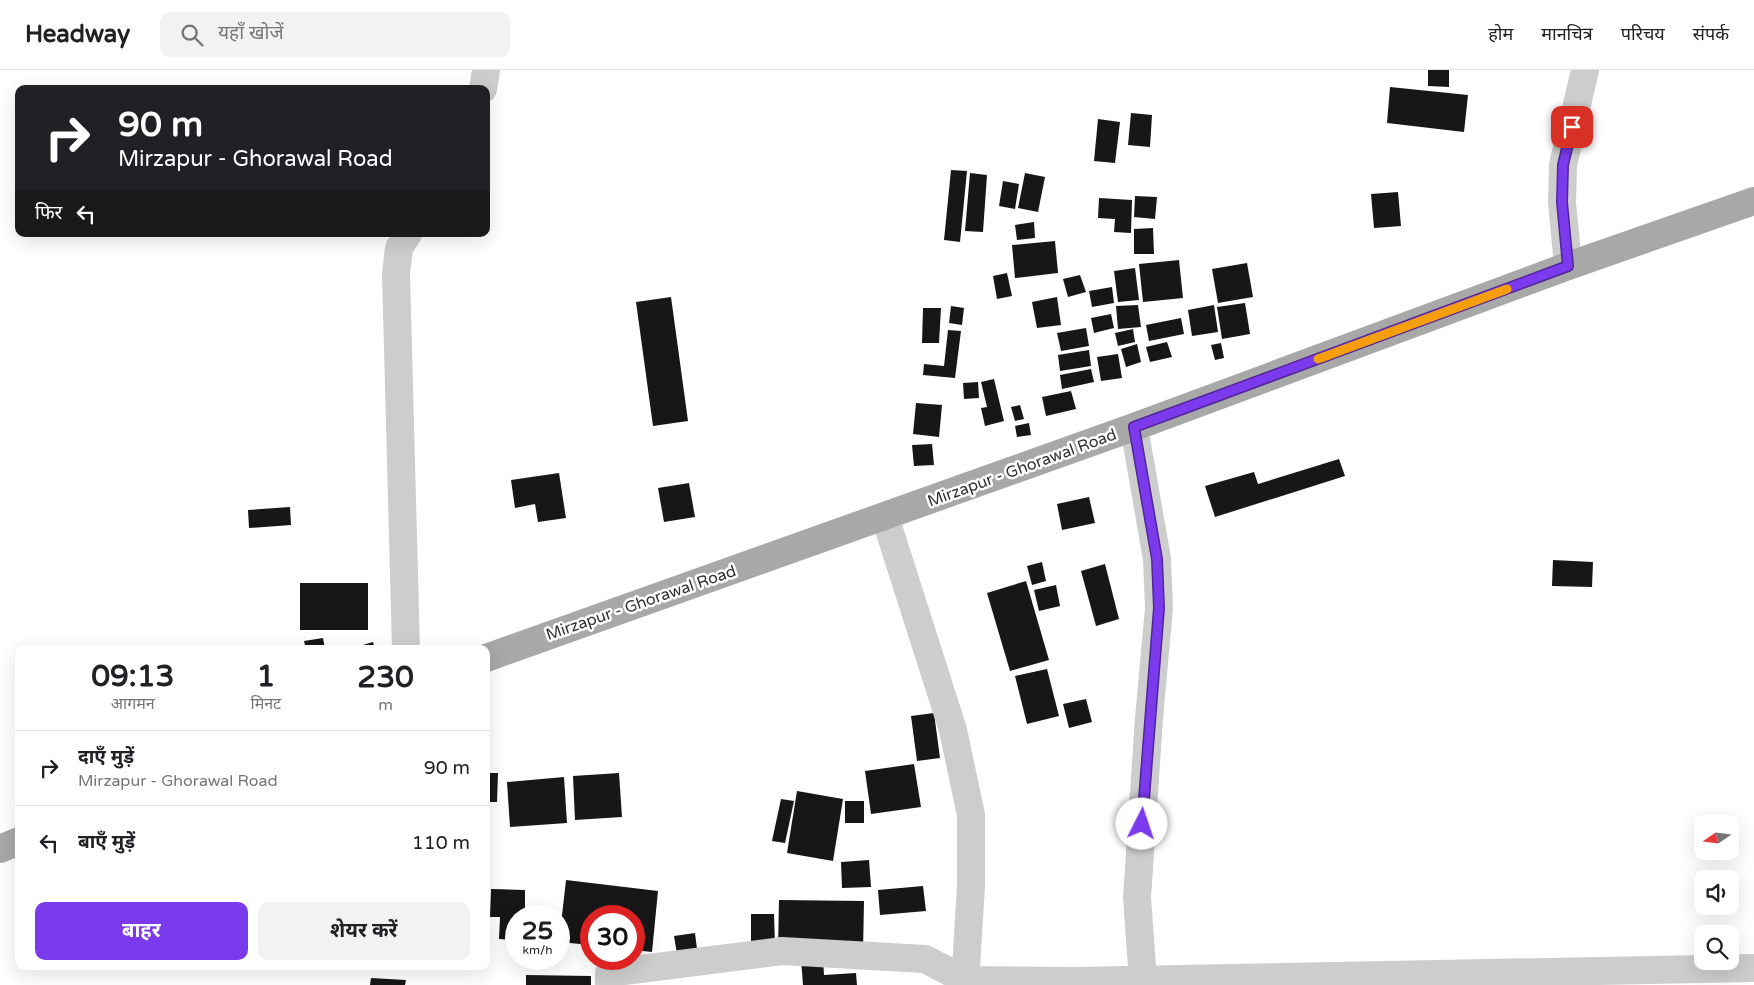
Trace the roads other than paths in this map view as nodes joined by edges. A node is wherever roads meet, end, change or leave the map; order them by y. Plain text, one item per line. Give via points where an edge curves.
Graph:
1 (486, 70) edge
2 (1585, 70) edge
3 (484, 85) edge
4 (1754, 201) edge
5 (406, 237) edge
6 (1568, 266) junction
7 (1134, 427) junction
8 (885, 517) junction
9 (406, 645) edge
10 (490, 657) edge
11 (15, 843) edge
12 (0, 849) edge
13 (1754, 968) edge
14 (1143, 980) junction
15 (1214, 982) edge
16 (965, 983) edge
17 (609, 985) edge

1 - 3 street
2 - 6 street via 1563,165 1562,202
4 - 6 main road, Mirzapur - Ghorawal Road
5 - 9 street via 399,248 396,274
6 - 7 main road, Mirzapur - Ghorawal Road
7 - 8 main road, Mirzapur - Ghorawal Road
7 - 14 street via 1157,559 1159,608 1137,898
8 - 10 main road, Mirzapur - Ghorawal Road
8 - 16 street via 953,730 971,815 971,886
11 - 12 main road
13 - 15 street
14 - 15 street
14 - 16 street
16 - 17 street via 925,960 782,951 609,973

